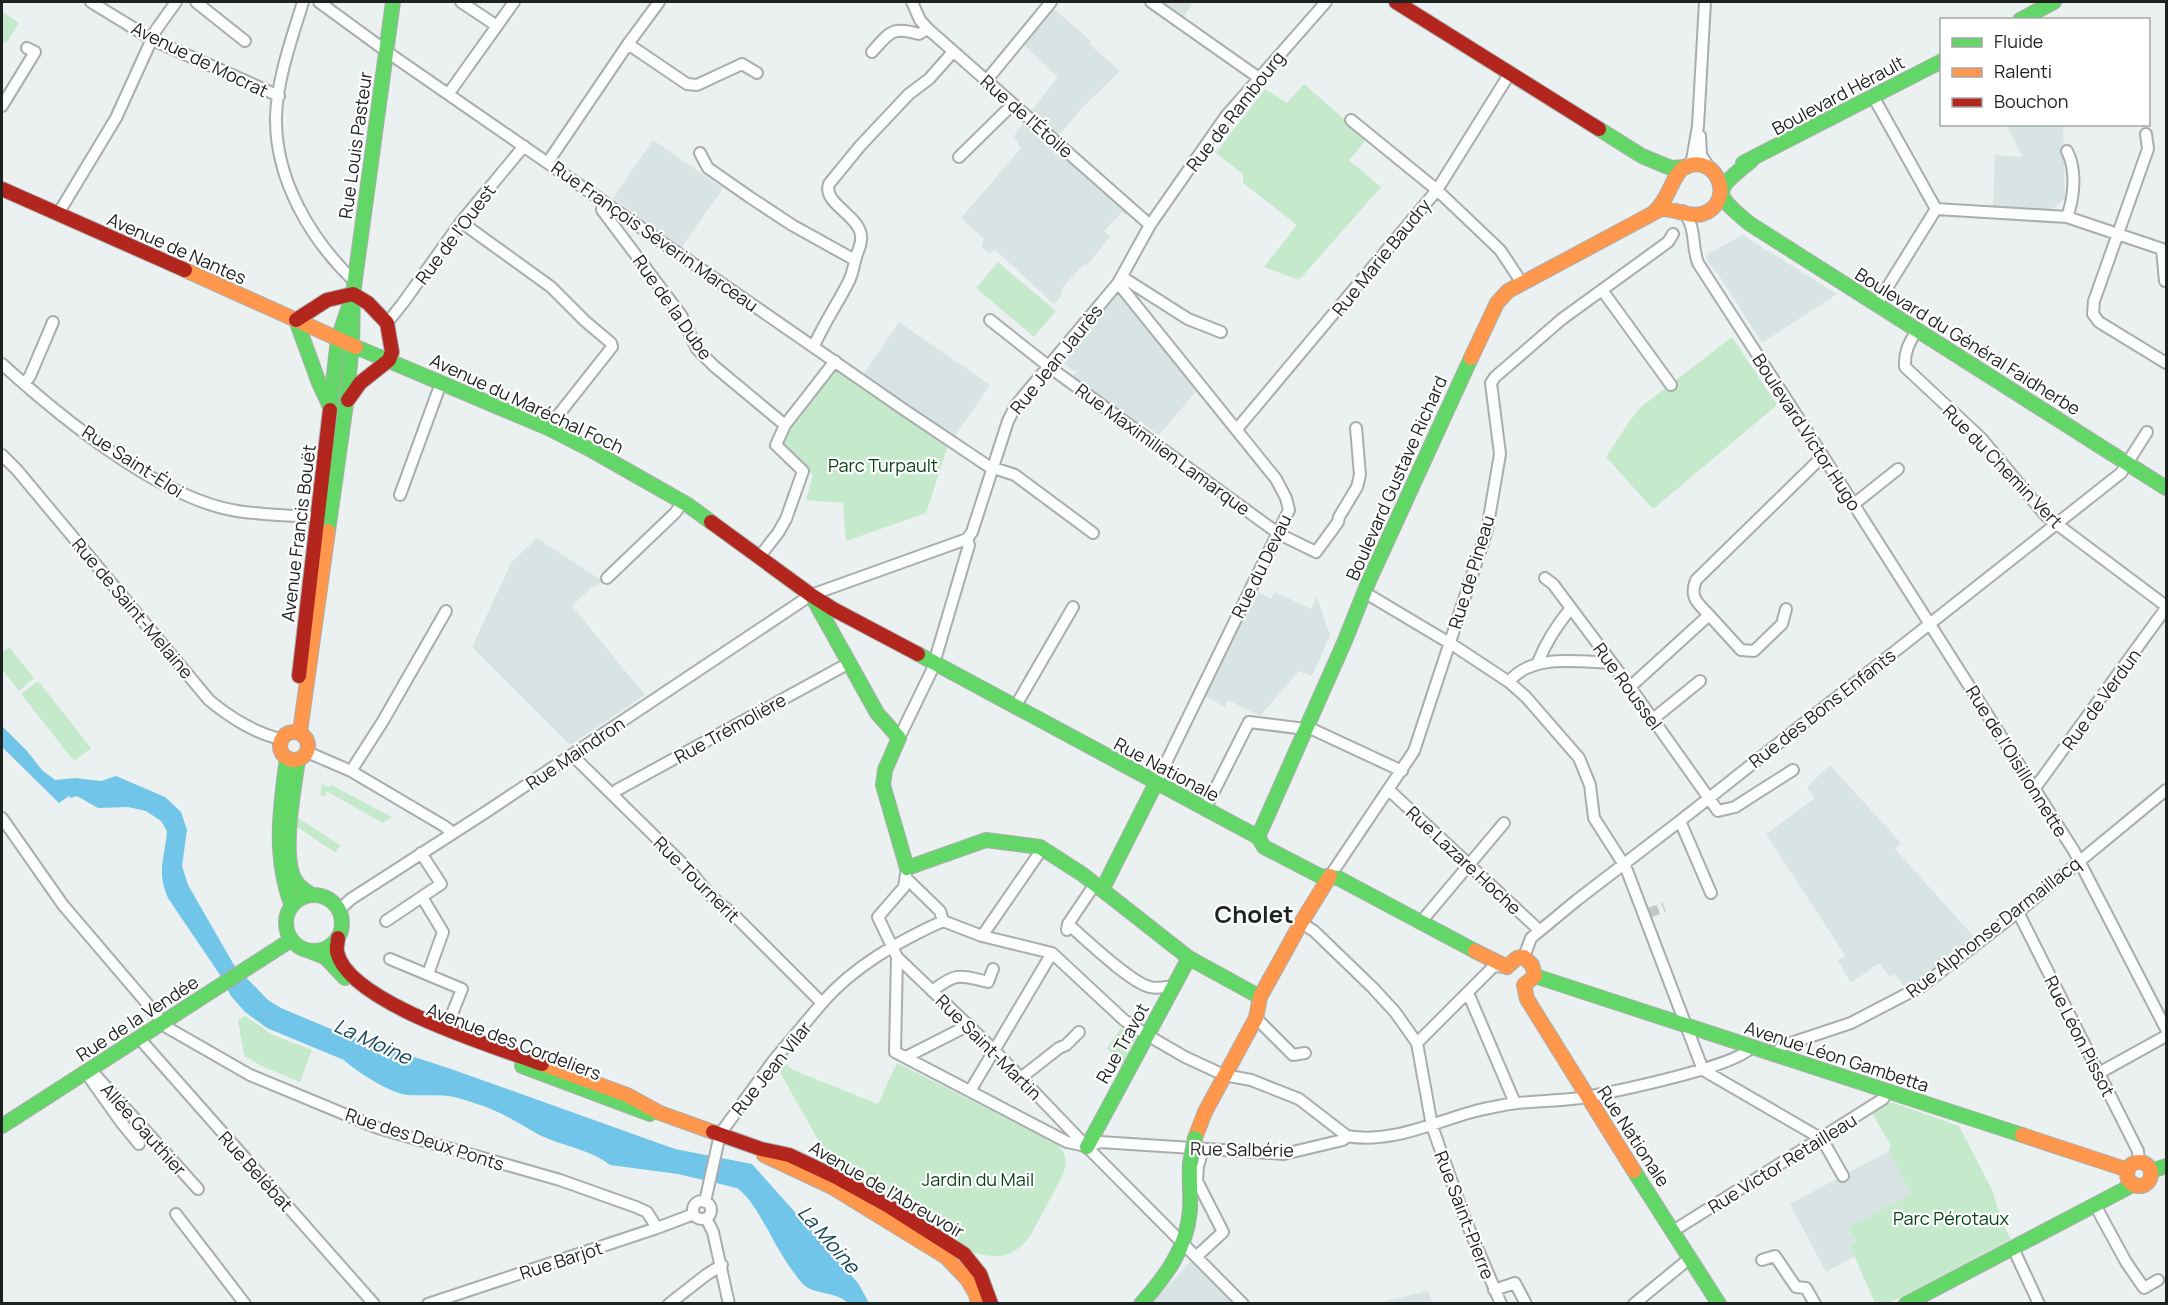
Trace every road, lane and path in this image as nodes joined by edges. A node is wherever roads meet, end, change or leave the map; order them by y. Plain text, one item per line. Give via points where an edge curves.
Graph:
1 (91, 2) edge
2 (176, 2) edge
3 (196, 2) edge
4 (303, 2) edge
5 (319, 2) edge
6 (393, 2) edge
7 (461, 2) edge
8 (514, 2) edge
9 (659, 2) edge
10 (912, 2) edge
11 (1051, 2) edge
12 (1151, 2) edge
13 (1326, 2) edge
14 (1396, 2) edge
15 (1705, 2) edge
16 (2054, 2) edge
17 (2029, 18) edge
18 (497, 26) junction
19 (928, 29) junction
20 (153, 40) junction
21 (245, 41) dead end
22 (628, 44) junction
23 (27, 48) dead end
24 (387, 51) junction
25 (872, 52) dead end
26 (953, 52) junction
27 (1940, 62) edge
28 (757, 73) dead end
29 (1510, 73) junction
30 (1259, 78) junction
31 (986, 81) junction
32 (449, 93) junction
33 (279, 96) junction
34 (1874, 98) junction
35 (1013, 104) junction
36 (2, 106) edge
37 (1351, 120) dead end
38 (1698, 126) junction
39 (2146, 134) dead end
40 (524, 146) junction
41 (700, 153) dead end
42 (1642, 156) junction
43 (959, 157) dead end
44 (2074, 157) dead end
45 (1752, 160) junction
46 (548, 162) junction
47 (1686, 167) junction
48 (1710, 169) junction
49 (2, 189) edge
50 (1671, 189) junction
51 (1437, 190) junction
52 (1722, 190) junction
53 (604, 202) junction
54 (1936, 209) junction
55 (1683, 211) junction
56 (1654, 212) junction
57 (1708, 212) junction
58 (58, 214) junction
59 (2067, 217) junction
60 (461, 222) junction
61 (1750, 224) junction
62 (1150, 225) junction
63 (1673, 234) dead end
64 (2118, 234) junction
65 (1695, 238) junction
66 (855, 260) junction
67 (1120, 280) junction
68 (2165, 281) edge
69 (1522, 283) junction
70 (354, 288) junction
71 (1602, 290) junction
72 (1877, 304) junction
73 (296, 320) junction
74 (990, 320) dead end
75 (53, 322) dead end
76 (387, 323) junction
77 (1917, 330) junction
78 (1221, 332) dead end
79 (338, 339) junction
80 (352, 345) junction
81 (814, 345) junction
82 (389, 360) junction
83 (835, 361) junction
84 (2166, 363) edge
85 (2, 364) edge
86 (1049, 365) junction
87 (441, 383) junction
88 (24, 384) junction
89 (1671, 385) dead end
90 (346, 404) junction
91 (331, 409) junction
92 (785, 425) junction
93 (548, 428) junction
94 (1356, 428) dead end
95 (1237, 429) junction
96 (2147, 432) dead end
97 (2, 456) edge
98 (1823, 456) junction
99 (2127, 463) junction
100 (993, 468) junction
101 (1898, 469) dead end
102 (2166, 488) edge
103 (400, 495) dead end
104 (683, 502) junction
105 (1854, 504) junction
106 (319, 517) junction
107 (2056, 524) junction
108 (1094, 533) dead end
109 (1279, 534) junction
110 (967, 539) junction
111 (760, 556) junction
112 (607, 578) dead end
113 (1545, 578) dead end
114 (1364, 592) junction
115 (811, 596) junction
116 (2166, 607) edge
117 (1073, 608) dead end
118 (1571, 608) junction
119 (1786, 609) dead end
120 (446, 611) dead end
121 (1709, 615) junction
122 (1930, 623) junction
123 (1449, 643) junction
124 (1538, 662) junction
125 (849, 663) junction
126 (934, 663) junction
127 (1612, 663) junction
128 (1700, 681) dead end
129 (1509, 682) junction
130 (1630, 687) junction
131 (1015, 707) junction
132 (1653, 719) junction
133 (1306, 730) junction
134 (291, 734) junction
135 (899, 738) junction
136 (572, 754) junction
137 (297, 757) junction
138 (1398, 769) junction
139 (1793, 770) dead end
140 (351, 771) junction
141 (1156, 783) junction
142 (2035, 788) junction
143 (1389, 790) junction
144 (2166, 790) edge
145 (612, 795) junction
146 (1708, 798) junction
147 (1205, 809) junction
148 (2, 818) edge
149 (1680, 821) junction
150 (1504, 823) dead end
151 (453, 833) junction
152 (1258, 837) junction
153 (1040, 847) junction
154 (421, 853) junction
155 (2080, 860) junction
156 (1624, 864) junction
157 (1469, 865) junction
158 (907, 873) junction
159 (1330, 876) junction
160 (1098, 887) junction
161 (1709, 890) dead end
162 (312, 895) junction
163 (422, 897) junction
164 (292, 906) junction
165 (339, 910) junction
166 (2018, 912) junction
167 (386, 921) dead end
168 (943, 921) junction
169 (1301, 923) junction
170 (1420, 923) junction
171 (1539, 930) junction
172 (982, 936) junction
173 (338, 938) junction
174 (291, 940) junction
175 (312, 952) junction
176 (894, 952) junction
177 (1052, 953) junction
178 (1524, 957) junction
179 (1189, 958) junction
180 (390, 959) dead end
181 (1507, 967) junction
182 (993, 969) dead end
183 (428, 974) junction
184 (1529, 981) junction
185 (1174, 986) junction
186 (932, 991) junction
187 (1468, 993) junction
188 (1260, 997) junction
189 (822, 1003) junction
190 (1256, 1018) junction
191 (162, 1023) junction
192 (969, 1025) junction
193 (1687, 1027) junction
194 (446, 1029) junction
195 (2166, 1029) edge
196 (1079, 1032) dead end
197 (1147, 1035) junction
198 (2166, 1036) edge
199 (139, 1038) junction
200 (1417, 1043) junction
201 (1751, 1047) junction
202 (993, 1048) junction
203 (1305, 1053) dead end
204 (1775, 1055) junction
205 (906, 1056) junction
206 (1703, 1070) junction
207 (88, 1071) junction
208 (2099, 1073) junction
209 (1224, 1075) junction
210 (1022, 1077) junction
211 (970, 1091) junction
212 (1887, 1092) junction
213 (1587, 1097) junction
214 (1515, 1103) junction
215 (2, 1126) edge
216 (1432, 1126) junction
217 (1347, 1136) junction
218 (1822, 1139) junction
219 (718, 1140) junction
220 (139, 1144) dead end
221 (1199, 1144) junction
222 (1087, 1147) junction
223 (2166, 1166) edge
224 (2151, 1171) junction
225 (2133, 1172) junction
226 (1843, 1176) dead end
227 (198, 1190) dead end
228 (705, 1202) junction
229 (2095, 1205) junction
230 (176, 1214) dead end
231 (694, 1214) junction
232 (706, 1218) junction
233 (657, 1228) junction
234 (1673, 1231) junction
235 (1183, 1243) junction
236 (2013, 1248) junction
237 (1197, 1256) junction
238 (1690, 1258) junction
239 (1762, 1260) dead end
240 (722, 1265) junction
241 (2158, 1280) dead end
242 (980, 1295) edge
243 (1498, 1297) edge
244 (245, 1304) edge
245 (374, 1304) edge
246 (428, 1304) edge
247 (669, 1304) edge
248 (729, 1304) edge
249 (991, 1304) edge
250 (1141, 1304) edge
251 (1243, 1304) edge
252 (1485, 1304) edge
253 (1526, 1304) edge
254 (1634, 1304) edge
255 (1719, 1304) edge
256 (1815, 1304) edge
257 (1906, 1304) edge
258 (2039, 1304) edge

1 - 20 street, Avenue de Mocrat
2 - 20 street
3 - 21 street
4 - 33 street
5 - 24 street, Rue François Séverin Marceau
6 - 24 main road, Rue Louis Pasteur
7 - 18 street
8 - 18 street
9 - 22 street
10 - 19 street, Rue de l’Étoile
11 - 31 street
12 - 30 street
13 - 30 street, Rue de Rambourg
14 - 29 main road
15 - 38 street
16 - 17 main road
18 - 32 street
19 - 25 street via 919,34 896,30
19 - 26 street, Rue de l’Étoile
20 - 33 street, Avenue de Mocrat
20 - 58 street via 116,118
22 - 28 street via 687,84 697,85 742,63
22 - 46 street
23 - 36 street via 35,52
24 - 32 street, Rue François Séverin Marceau
24 - 70 main road, Rue Louis Pasteur
26 - 31 street, Rue de l’Étoile
26 - 66 street via 860,146 829,184 829,195 858,225 861,235
27 - 34 main road, Boulevard Hérault
29 - 42 main road
29 - 51 street, Rue Marie Baudry
30 - 62 street, Rue de Rambourg via 1199,152
31 - 35 street, Rue de l’Étoile
32 - 40 street, Rue François Séverin Marceau
33 - 70 street via 277,140 288,180 303,218
34 - 45 main road, Boulevard Hérault
34 - 54 street
35 - 43 street
35 - 62 street, Rue de l’Étoile
37 - 51 street
38 - 47 street via 1692,160
38 - 48 street via 1701,155
39 - 64 street via 2148,148
40 - 46 street, Rue François Séverin Marceau
40 - 60 street, Rue de l’Ouest
41 - 66 street via 708,168 751,198
42 - 47 main road via 1671,168
42 - 50 main road via 1668,176
44 - 59 street via 2072,203
45 - 48 main road, Boulevard Hérault via 1721,171
45 - 52 main road, Boulevard Hérault via 1727,180
46 - 53 street, Rue François Séverin Marceau
47 - 48 main road
47 - 50 main road via 1676,176
48 - 52 main road via 1719,178
49 - 58 main road, Avenue de Nantes
50 - 55 main road via 1674,201
50 - 56 main road, Boulevard Gustave Richard
51 - 69 street via 1500,250
51 - 95 street, Rue Marie Baudry
52 - 57 main road via 1718,203
52 - 61 main road, Boulevard du Général Faidherbe via 1725,204
53 - 81 street, Rue François Séverin Marceau
53 - 92 street, Rue de la Dube via 602,210 681,315 697,349
54 - 59 street
54 - 72 street
55 - 56 main road, Boulevard Gustave Richard via 1669,208
55 - 57 main road via 1696,215
55 - 65 street, Boulevard Victor Hugo
56 - 69 main road, Boulevard Gustave Richard
57 - 61 main road, Boulevard du Général Faidherbe via 1726,213
57 - 65 street via 1697,226
58 - 73 main road, Avenue de Nantes
59 - 64 street
60 - 76 street, Rue de l’Ouest
60 - 93 street via 551,287 611,343 612,347
61 - 72 main road, Boulevard du Général Faidherbe
62 - 67 street, Rue Jean Jaurès
63 - 71 street, Rue de Pineau via 1668,242
64 - 68 street via 2162,249
64 - 84 street via 2093,314 2099,322
65 - 98 street, Boulevard Victor Hugo via 1698,263
66 - 81 street via 850,279
67 - 78 street
67 - 86 street, Rue Jean Jaurès
67 - 95 street, Rue du Devau
69 - 114 main road, Boulevard Gustave Richard via 1497,303 1487,322
70 - 73 main road
70 - 76 main road
70 - 79 main road, Rue Louis Pasteur
70 - 80 main road, Rue Louis Pasteur
71 - 89 street
71 - 123 street, Rue de Pineau via 1562,319 1491,383 1500,454 1487,530
72 - 77 main road, Boulevard du Général Faidherbe
73 - 79 main road, Avenue de Nantes
73 - 91 main road
74 - 86 street, Rue Maximilien Lamarque
75 - 88 street
76 - 82 main road via 392,346
77 - 99 main road, Boulevard du Général Faidherbe
77 - 107 street, Rue du Chemin Vert via 1906,348 1905,368 1982,438
79 - 80 main road, Avenue du Maréchal Foch
79 - 91 main road, Avenue Francis Bouët
80 - 82 main road, Avenue du Maréchal Foch
80 - 90 main road, Avenue Francis Bouët
81 - 83 street, Rue François Séverin Marceau
82 - 87 main road, Avenue du Maréchal Foch
82 - 90 main road via 360,383
83 - 92 street
83 - 100 street, Rue François Séverin Marceau
85 - 88 street, Rue Saint-Éloi
86 - 100 street, Rue Jean Jaurès via 1016,405
86 - 109 street, Rue Maximilien Lamarque
87 - 93 main road, Avenue du Maréchal Foch
87 - 103 street
88 - 106 street, Rue Saint-Éloi via 102,444 188,496 236,511
90 - 134 main road, Avenue Francis Bouët
91 - 106 main road, Avenue Francis Bouët
92 - 111 street via 776,445 803,471 786,519
93 - 104 main road, Avenue du Maréchal Foch
94 - 109 street, Rue Maximilien Lamarque via 1360,476 1338,522 1316,552
95 - 109 street, Rue du Devau via 1286,498 1289,510
96 - 99 street, Rue des Bons Enfants
97 - 134 street, Rue de Saint-Melaine via 209,700 250,726
98 - 105 street, Boulevard Victor Hugo
98 - 121 street via 1696,580 1692,590 1695,599
99 - 102 main road, Boulevard du Général Faidherbe
99 - 107 street, Rue des Bons Enfants via 2121,473
100 - 108 street, Rue François Séverin Marceau via 1015,475
100 - 110 street, Rue Jean Jaurès
101 - 105 street
104 - 111 main road, Avenue du Maréchal Foch
104 - 112 street
105 - 122 street, Boulevard Victor Hugo
106 - 134 main road, Avenue Francis Bouët
107 - 116 street, Rue du Chemin Vert
107 - 122 street, Rue des Bons Enfants
109 - 141 street, Rue du Devau
110 - 115 street, Rue Maindron
110 - 126 street, Rue Jean Jaurès via 969,545
111 - 115 main road, Avenue du Maréchal Foch
113 - 118 street, Rue Roussel
114 - 123 street
114 - 133 main road, Boulevard Gustave Richard
115 - 125 main road
115 - 126 main road, Rue Nationale
115 - 136 street, Rue Maindron
116 - 142 street, Rue de Verdun
117 - 131 street
118 - 124 street
118 - 127 street, Rue Roussel
119 - 121 street via 1782,624 1754,651 1741,650
120 - 140 street
121 - 130 street
122 - 142 street, Rue de l’Oisillonnette
122 - 146 street, Rue des Bons Enfants
123 - 129 street
123 - 138 street, Rue de Pineau via 1414,751
124 - 127 street
124 - 129 street
125 - 135 main road via 877,713
125 - 145 street, Rue Trémolière
126 - 131 main road, Rue Nationale
126 - 135 street, Rue Jean Jaurès
127 - 130 street, Rue Roussel
128 - 132 street
129 - 156 street via 1579,758 1590,785 1594,818
130 - 132 street, Rue Roussel
131 - 141 main road, Rue Nationale
132 - 146 street, Rue Roussel
133 - 138 street via 1314,730
133 - 147 street via 1249,722
133 - 152 main road, Boulevard Gustave Richard
134 - 137 main road via 280,748
134 - 137 main road via 307,739
135 - 158 main road via 883,785
136 - 145 street, Rue Tournerit
136 - 151 street, Rue Maindron
137 - 140 street
137 - 162 main road via 290,865 297,883
137 - 164 main road via 279,829 284,890
138 - 143 street, Rue de Pineau
139 - 146 street via 1735,807 1718,811
140 - 151 street
141 - 147 main road, Rue Nationale
141 - 160 main road
142 - 155 street, Rue de l’Oisillonnette
143 - 157 street, Rue Lazare Hoche
143 - 159 street
144 - 155 street, Rue Alphonse Darmaillacq
145 - 189 street, Rue Tournerit
146 - 149 street, Rue des Bons Enfants
147 - 152 main road, Rue Nationale
148 - 191 street, Rue des Deux Ponts via 63,905
149 - 156 street, Rue des Bons Enfants
149 - 161 street
150 - 157 street
151 - 154 street, Rue Maindron
152 - 159 main road, Rue Nationale via 1264,847 1320,876
153 - 158 main road via 986,840
153 - 160 main road
153 - 172 street
154 - 163 street via 441,884
154 - 165 street, Rue Maindron
155 - 166 street, Rue Alphonse Darmaillacq
155 - 195 street, Rue de l’Oisillonnette
156 - 171 street, Rue des Bons Enfants
156 - 193 street
157 - 170 street
157 - 171 street, Rue Lazare Hoche
158 - 168 street via 940,911
158 - 176 street via 904,887 878,917
159 - 169 main road
159 - 170 main road, Rue Nationale
160 - 179 main road
160 - 185 street via 1067,928 1143,985
162 - 164 main road
162 - 165 main road via 328,899
163 - 167 street
163 - 183 street via 443,932
164 - 174 main road via 286,924
165 - 173 main road via 342,924
166 - 204 street, Rue Alphonse Darmaillacq via 1914,992 1851,1023 1782,1046
166 - 208 street, Rue Léon Pissot
168 - 172 street
168 - 176 street, Rue Jean Vilar
169 - 188 main road
169 - 200 street via 1373,988
170 - 181 main road, Rue Nationale
171 - 178 street, Rue des Bons Enfants via 1531,938
172 - 177 street
173 - 175 main road via 327,948
173 - 194 main road, Avenue des Cordeliers via 336,951 343,964 369,991
174 - 175 main road
174 - 191 main road, Rue de la Vendée
175 - 219 main road, Avenue des Cordeliers via 325,957 357,989 391,1011 549,1077
176 - 186 street, Rue Saint-Martin
176 - 189 street, Rue Jean Vilar via 858,970
176 - 205 street via 895,1052
177 - 197 street via 1125,1020
177 - 202 street
178 - 181 main road
178 - 184 main road, Rue Nationale via 1535,970
179 - 185 main road, Rue Travot
179 - 188 main road
180 - 183 street
181 - 187 street via 1494,966
182 - 186 street via 988,982 952,977
183 - 194 street via 462,989
184 - 193 main road, Avenue Léon Gambetta
184 - 213 main road, Rue Nationale via 1527,999
185 - 197 main road, Rue Travot
186 - 192 street, Rue Saint-Martin
187 - 200 street
187 - 214 street
188 - 190 main road
189 - 219 street, Rue Jean Vilar via 774,1059
190 - 203 street via 1293,1055
190 - 209 main road
191 - 199 main road, Rue de la Vendée
191 - 233 street, Rue des Deux Ponts via 276,1086 378,1128 560,1180 636,1207 647,1212
192 - 202 street, Rue Saint-Martin
192 - 205 street
193 - 201 main road, Avenue Léon Gambetta
193 - 206 street
194 - 219 main road, Avenue des Cordeliers via 637,1099
196 - 210 street
197 - 209 street
197 - 222 main road, Rue Travot
198 - 208 street
199 - 207 main road, Rue de la Vendée
199 - 245 street, Rue Belébat
200 - 216 street, Rue Saint-Pierre
201 - 204 main road, Avenue Léon Gambetta
201 - 206 street via 1746,1054
202 - 210 street, Rue Saint-Martin
202 - 211 street
204 - 212 main road, Avenue Léon Gambetta
205 - 211 street
206 - 213 street
206 - 218 street
207 - 215 main road, Rue de la Vendée
207 - 220 street
207 - 227 street, Allée Gauthier
208 - 225 street, Rue Léon Pissot via 2138,1151
209 - 217 street via 1251,1080 1299,1099
209 - 221 main road via 1205,1112
210 - 222 street, Rue Saint-Martin
211 - 222 street via 1066,1143
212 - 218 street, Rue Victor Retailleau via 1883,1099
212 - 225 main road, Avenue Léon Gambetta
213 - 214 street, Rue Salbérie
213 - 234 main road, Rue Nationale
214 - 216 street, Rue Salbérie
216 - 217 street, Rue Salbérie via 1392,1136
216 - 243 street, Rue Saint-Pierre
217 - 221 street, Rue Salbérie via 1284,1154
218 - 226 street
218 - 234 street, Rue Victor Retailleau
219 - 228 street
219 - 242 main road, Avenue de l’Abreuvoir via 755,1151 832,1187 946,1257
221 - 222 street, Rue Salbérie via 1100,1142
221 - 235 main road, bridge via 1190,1163 1189,1223
221 - 237 street via 1197,1181 1223,1232
222 - 235 street, Rue Saint-Martin
223 - 224 main road
224 - 225 main road, Avenue Léon Gambetta via 2147,1164
224 - 225 main road via 2151,1179 2139,1186
225 - 229 main road via 2127,1188
228 - 231 street via 696,1203
228 - 232 street via 711,1211
229 - 236 main road
229 - 241 street via 2144,1288
230 - 244 street
231 - 232 street
231 - 233 street, Rue Barjot
232 - 240 street
233 - 246 street, Rue Barjot
234 - 238 main road, Rue Nationale
235 - 237 street, Rue Saint-Martin
235 - 250 main road via 1169,1273
236 - 257 main road
236 - 258 street
237 - 251 street, Rue Saint-Martin
238 - 254 street
238 - 255 main road, Rue Nationale
239 - 256 street via 1775,1256 1796,1287 1806,1288
240 - 247 street
240 - 248 street
242 - 249 main road, Avenue de l’Abreuvoir
243 - 252 street
243 - 253 street via 1515,1283

